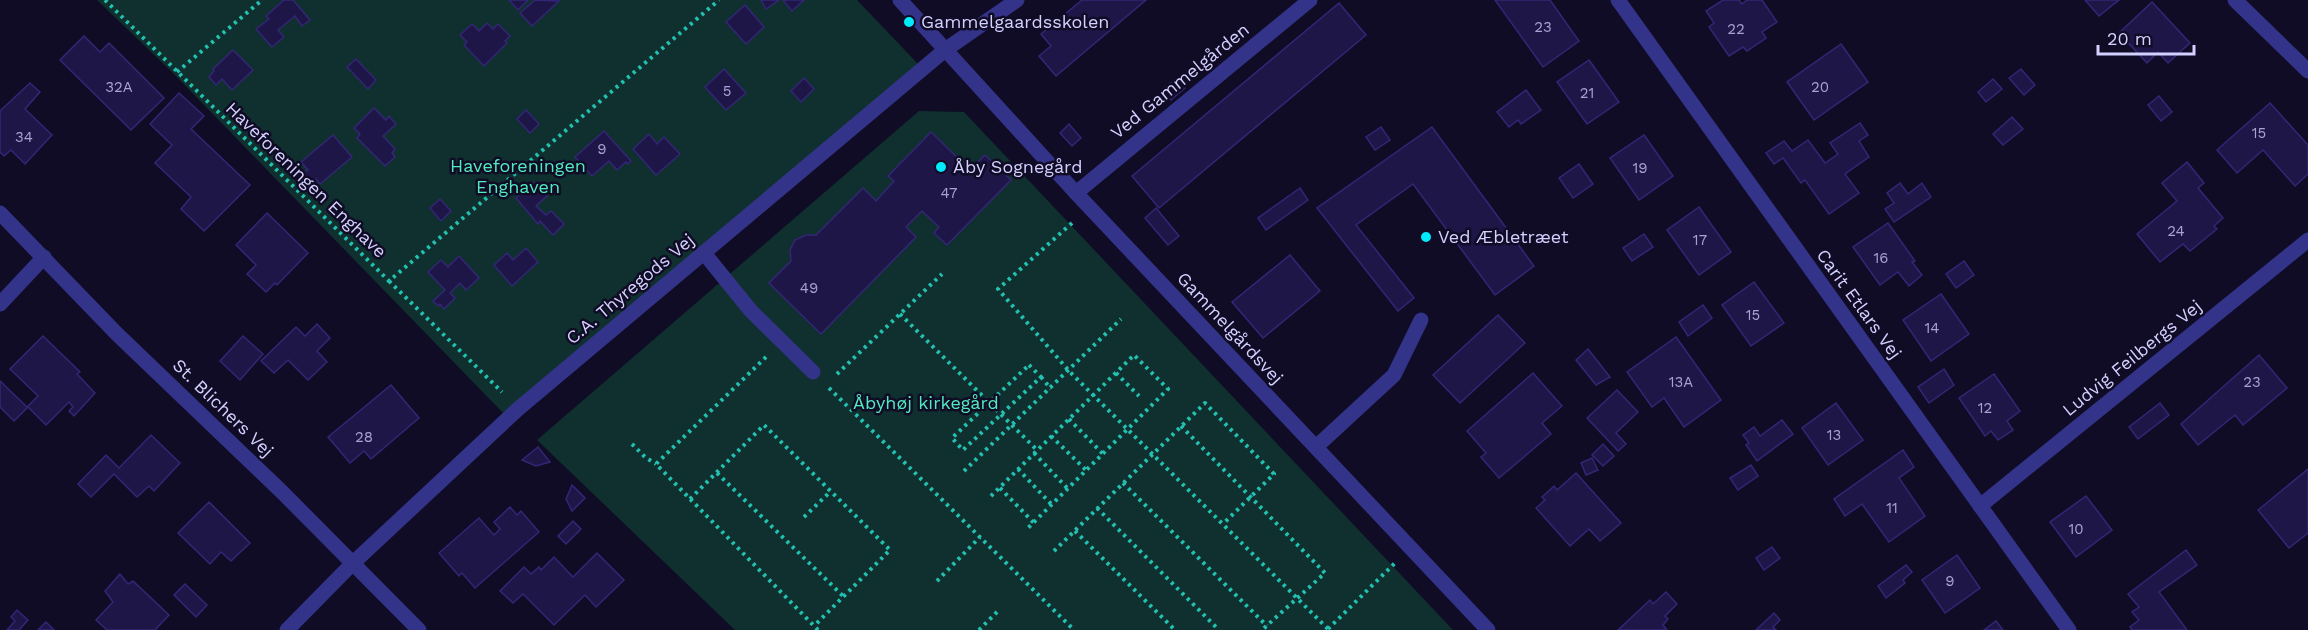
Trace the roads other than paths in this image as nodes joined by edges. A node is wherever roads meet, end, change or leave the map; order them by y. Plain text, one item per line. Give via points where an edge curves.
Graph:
1 (900, 0) edge
2 (1017, 0) edge
3 (1310, 0) edge
4 (1618, 0) edge
5 (2235, 0) edge
6 (945, 50) junction
7 (2308, 71) edge
8 (1076, 193) junction
9 (0, 213) edge
10 (2308, 240) edge
11 (704, 253) junction
12 (44, 257) junction
13 (0, 304) edge
14 (1421, 320) dead end
15 (813, 372) road end
16 (1316, 447) junction
17 (1980, 506) junction
18 (352, 564) junction
19 (287, 630) edge
20 (419, 630) edge
21 (1488, 630) edge
22 (2069, 630) edge

1 - 6 street, Gammelgårdsvej
2 - 6 street, C.A. Thyregods Vej
3 - 8 street, Ved Gammelgården
4 - 17 street, Carit Etlars Vej
5 - 7 street
6 - 8 street, Gammelgårdsvej
6 - 11 street, C.A. Thyregods Vej
8 - 16 street, Gammelgårdsvej
9 - 12 street, St. Blichers Vej
10 - 17 street, Ludvig Feilbergs Vej
11 - 15 street via 751,311
11 - 18 street, C.A. Thyregods Vej via 518,409
12 - 13 street
12 - 18 street, St. Blichers Vej via 117,334
14 - 16 street via 1394,375
16 - 21 street, Gammelgårdsvej
17 - 22 street, Carit Etlars Vej
18 - 19 street, C.A. Thyregods Vej
18 - 20 street, St. Blichers Vej

